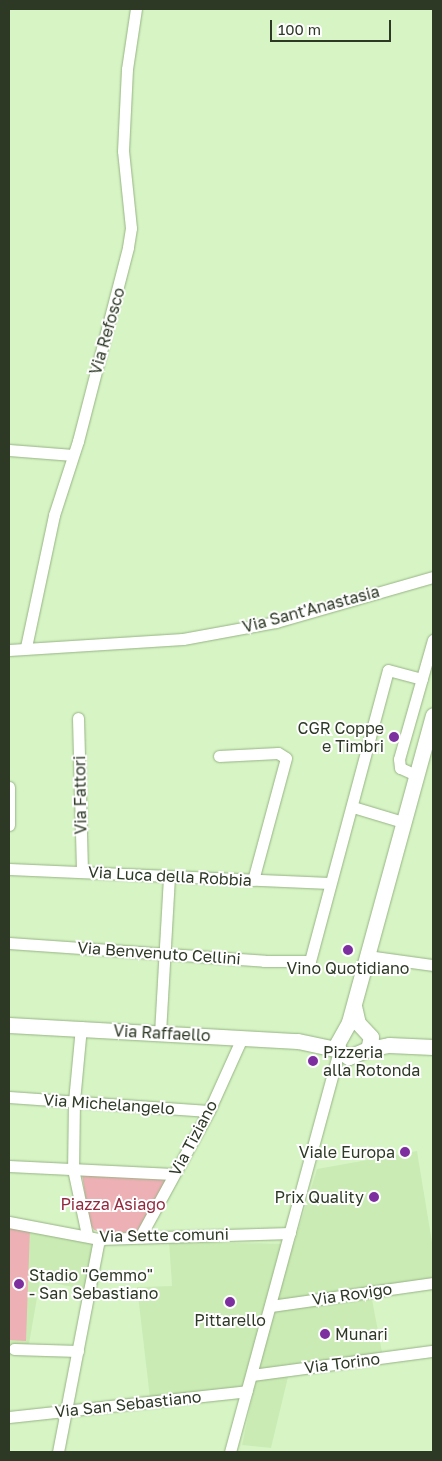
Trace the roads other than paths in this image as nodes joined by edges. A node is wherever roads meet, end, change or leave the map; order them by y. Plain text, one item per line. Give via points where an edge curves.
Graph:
1 (136, 9) edge
2 (9, 450) edge
3 (73, 455) junction
4 (433, 578) edge
5 (433, 640) edge
6 (26, 647) junction
7 (9, 650) edge
8 (422, 679) junction
9 (433, 715) edge
10 (78, 718) dead end
11 (428, 752) edge
12 (219, 756) dead end
13 (416, 775) junction
14 (9, 787) edge
15 (353, 808) junction
16 (403, 822) junction
17 (9, 825) edge
18 (9, 869) edge
19 (82, 872) junction
20 (169, 877) junction
21 (253, 880) junction
22 (330, 883) junction
23 (9, 943) edge
24 (166, 954) junction
25 (367, 956) junction
26 (433, 965) edge
27 (354, 1006) junction
28 (9, 1025) edge
29 (81, 1027) junction
30 (366, 1030) junction
31 (160, 1033) junction
32 (242, 1038) junction
33 (342, 1045) junction
34 (389, 1045) junction
35 (433, 1047) edge
36 (368, 1049) junction
37 (9, 1097) edge
38 (74, 1101) junction
39 (209, 1110) junction
40 (9, 1166) edge
41 (73, 1169) junction
42 (173, 1174) junction
43 (9, 1222) edge
44 (290, 1233) junction
45 (86, 1235) junction
46 (140, 1237) junction
47 (99, 1239) junction
48 (433, 1283) edge
49 (271, 1306) junction
50 (14, 1349) dead end
51 (78, 1351) junction
52 (433, 1351) edge
53 (252, 1375) junction
54 (247, 1391) junction
55 (65, 1412) junction
56 (9, 1417) edge
57 (58, 1452) edge
58 (230, 1452) edge

1 - 3 street, Via Refosco via 127,69 123,151 131,228
2 - 3 street
3 - 6 street, Via Refosco via 54,515
4 - 6 street, Via Sant'Anastasia via 276,622 183,639 88,647
5 - 8 street
6 - 7 street, Via Sant'Anastasia
8 - 13 street via 399,759 400,768
8 - 15 street via 388,670
9 - 11 main road
10 - 19 street, Via Fattori
11 - 13 main road
12 - 21 street via 278,753 286,758
13 - 16 main road
14 - 17 street
15 - 16 street
15 - 22 street
16 - 25 main road
18 - 19 street, Via Luca della Robbia
19 - 20 street, Via Luca della Robbia
20 - 21 street, Via Luca della Robbia
20 - 24 street
21 - 22 street, Via Luca della Robbia
22 - 24 street, Via Benvenuto Cellini via 310,961
23 - 24 street, Via Benvenuto Cellini
24 - 31 street
25 - 26 street
25 - 27 main road
27 - 30 main road via 355,1017
27 - 33 main road
28 - 29 main road, Via Raffaello
29 - 31 main road, Via Raffaello
29 - 38 street
30 - 33 main road via 356,1028
30 - 34 main road
30 - 36 main road via 371,1037
31 - 32 main road, Via Raffaello
32 - 33 main road, Via Raffaello
32 - 39 street, Via Tiziano
33 - 36 main road
33 - 44 street
34 - 35 main road
34 - 36 main road
37 - 38 street, Via Michelangelo
38 - 39 street, Via Michelangelo
38 - 41 street
39 - 42 street, Via Tiziano
40 - 41 street
41 - 42 street
41 - 45 street
42 - 46 street, Via Tiziano
43 - 45 street, Via Sette comuni
44 - 46 street, Via Sette comuni
44 - 49 street
45 - 47 street, Via Sette comuni
46 - 47 street, Via Sette comuni
47 - 51 street
48 - 49 street, Via Rovigo
49 - 53 street
50 - 51 street
51 - 55 street
52 - 53 street, Via Torino
53 - 54 street
54 - 55 street, Via San Sebastiano
54 - 58 street
55 - 56 street, Via San Sebastiano
55 - 57 street

